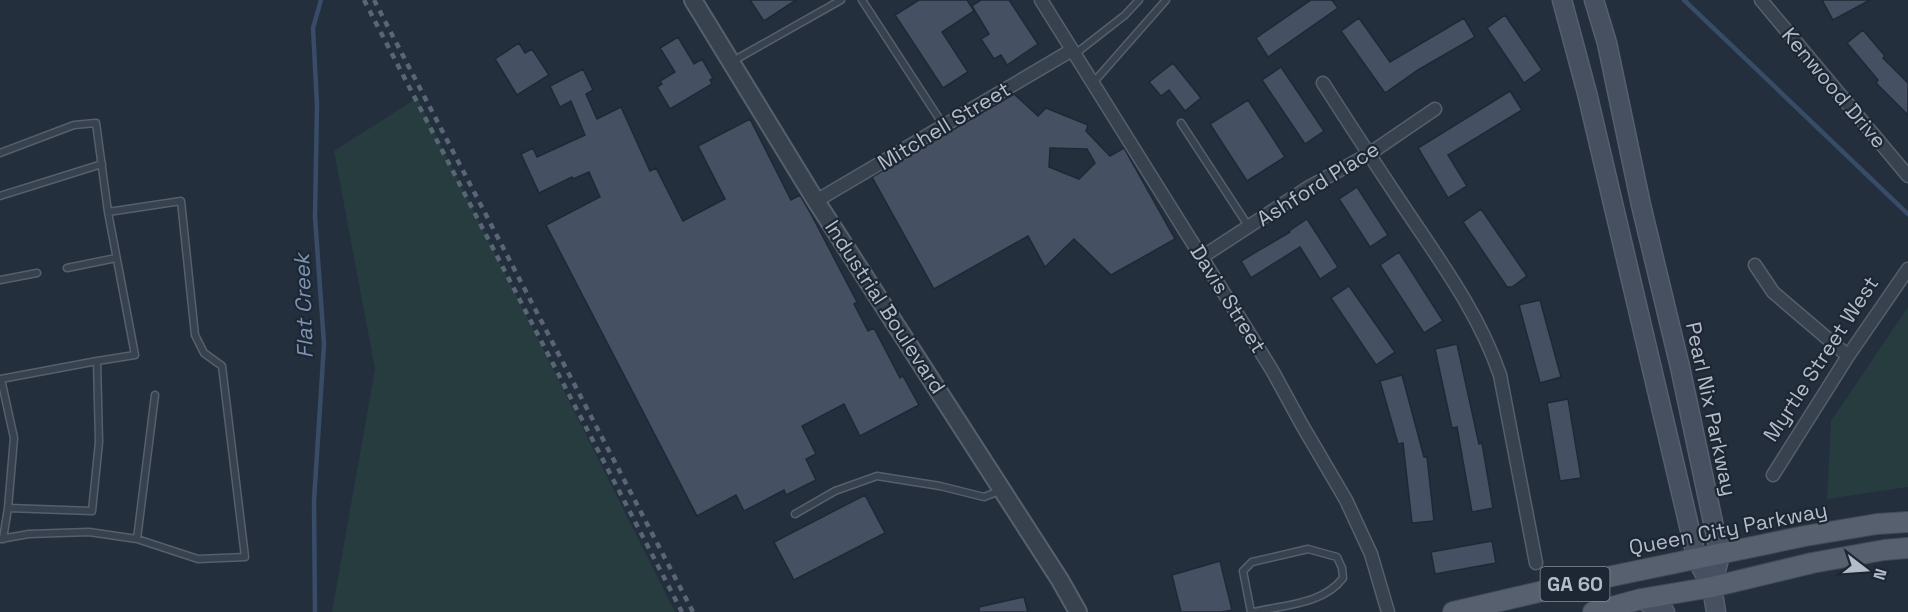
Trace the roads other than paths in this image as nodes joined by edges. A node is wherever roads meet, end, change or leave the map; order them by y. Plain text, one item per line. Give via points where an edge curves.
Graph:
1 (693, 0) edge
2 (841, 0) edge
3 (862, 0) edge
4 (1041, 0) edge
5 (1139, 0) edge
6 (1166, 0) edge
7 (1562, 0) edge
8 (1594, 0) edge
9 (1761, 0) edge
10 (1073, 52) junction
11 (732, 61) junction
12 (1092, 83) junction
13 (1323, 83) dead end
14 (1435, 109) dead end
15 (1180, 123) dead end
16 (944, 126) junction
17 (0, 153) edge
18 (1369, 154) junction
19 (102, 164) junction
20 (1908, 176) edge
21 (0, 196) edge
22 (816, 201) junction
23 (108, 212) junction
24 (1249, 227) junction
25 (116, 258) junction
26 (1202, 258) junction
27 (1755, 265) dead end
28 (67, 268) dead end
29 (1908, 269) edge
30 (37, 273) dead end
31 (0, 280) edge
32 (1848, 356) junction
33 (97, 362) junction
34 (0, 371) edge
35 (2, 379) junction
36 (155, 395) dead end
37 (1773, 475) dead end
38 (1002, 490) junction
39 (8, 508) junction
40 (795, 514) dead end
41 (1908, 522) edge
42 (2, 539) edge
43 (137, 539) junction
44 (1908, 548) edge
45 (1720, 555) junction
46 (1697, 560) junction
47 (1536, 563) dead end
48 (1713, 587) junction
49 (1641, 599) junction
50 (1078, 612) edge
51 (1252, 612) edge
52 (1388, 612) edge
53 (1453, 612) edge
54 (1593, 612) edge
55 (1665, 612) edge
56 (1716, 612) edge

1 - 11 street, Industrial Boulevard
2 - 11 lane
3 - 16 lane
4 - 10 street, Davis Street
5 - 10 lane via 1125,15
6 - 12 lane
7 - 46 main road
8 - 45 main road, Pearl Nix Parkway
9 - 20 street, Kenwood Drive
10 - 12 street, Davis Street
10 - 16 street, Mitchell Street
11 - 22 street, Industrial Boulevard
12 - 26 street, Davis Street
13 - 18 street
14 - 18 street, Ashford Place
15 - 24 lane
16 - 22 street, Mitchell Street
17 - 19 lane via 74,125 96,123
18 - 24 street, Ashford Place
18 - 47 street via 1450,275 1492,354 1500,375
19 - 21 lane
19 - 23 lane
22 - 38 street, Industrial Boulevard
23 - 25 lane
23 - 43 lane via 181,201 195,335 204,353 222,366 245,557 198,559
24 - 26 street, Ashford Place
25 - 28 lane
25 - 33 lane via 135,355
26 - 52 street, Davis Street via 1346,500 1371,554
27 - 32 street via 1773,292
29 - 32 street, Myrtle Street West
30 - 31 lane
32 - 37 street, Myrtle Street West
33 - 35 lane
33 - 39 lane via 99,442 92,511
34 - 35 lane
35 - 39 lane via 14,438
36 - 43 lane
38 - 40 lane via 984,497 878,476 835,491
38 - 50 street, Industrial Boulevard
39 - 42 lane
41 - 45 main road, Queen City Parkway / GA 60 via 1815,534
42 - 43 lane via 89,532
44 - 48 main road, GA 60 via 1812,563
45 - 46 main road, Queen City Parkway / GA 60
45 - 48 main road, Pearl Nix Parkway
46 - 48 main road
46 - 53 main road, Queen City Parkway / GA 60
48 - 49 main road, GA 60
48 - 56 main road
49 - 54 main road, GA 60
49 - 55 main road
51 - 51 lane via 1243,571 1252,562 1308,549 1337,557 1343,578 1335,588 1319,597

